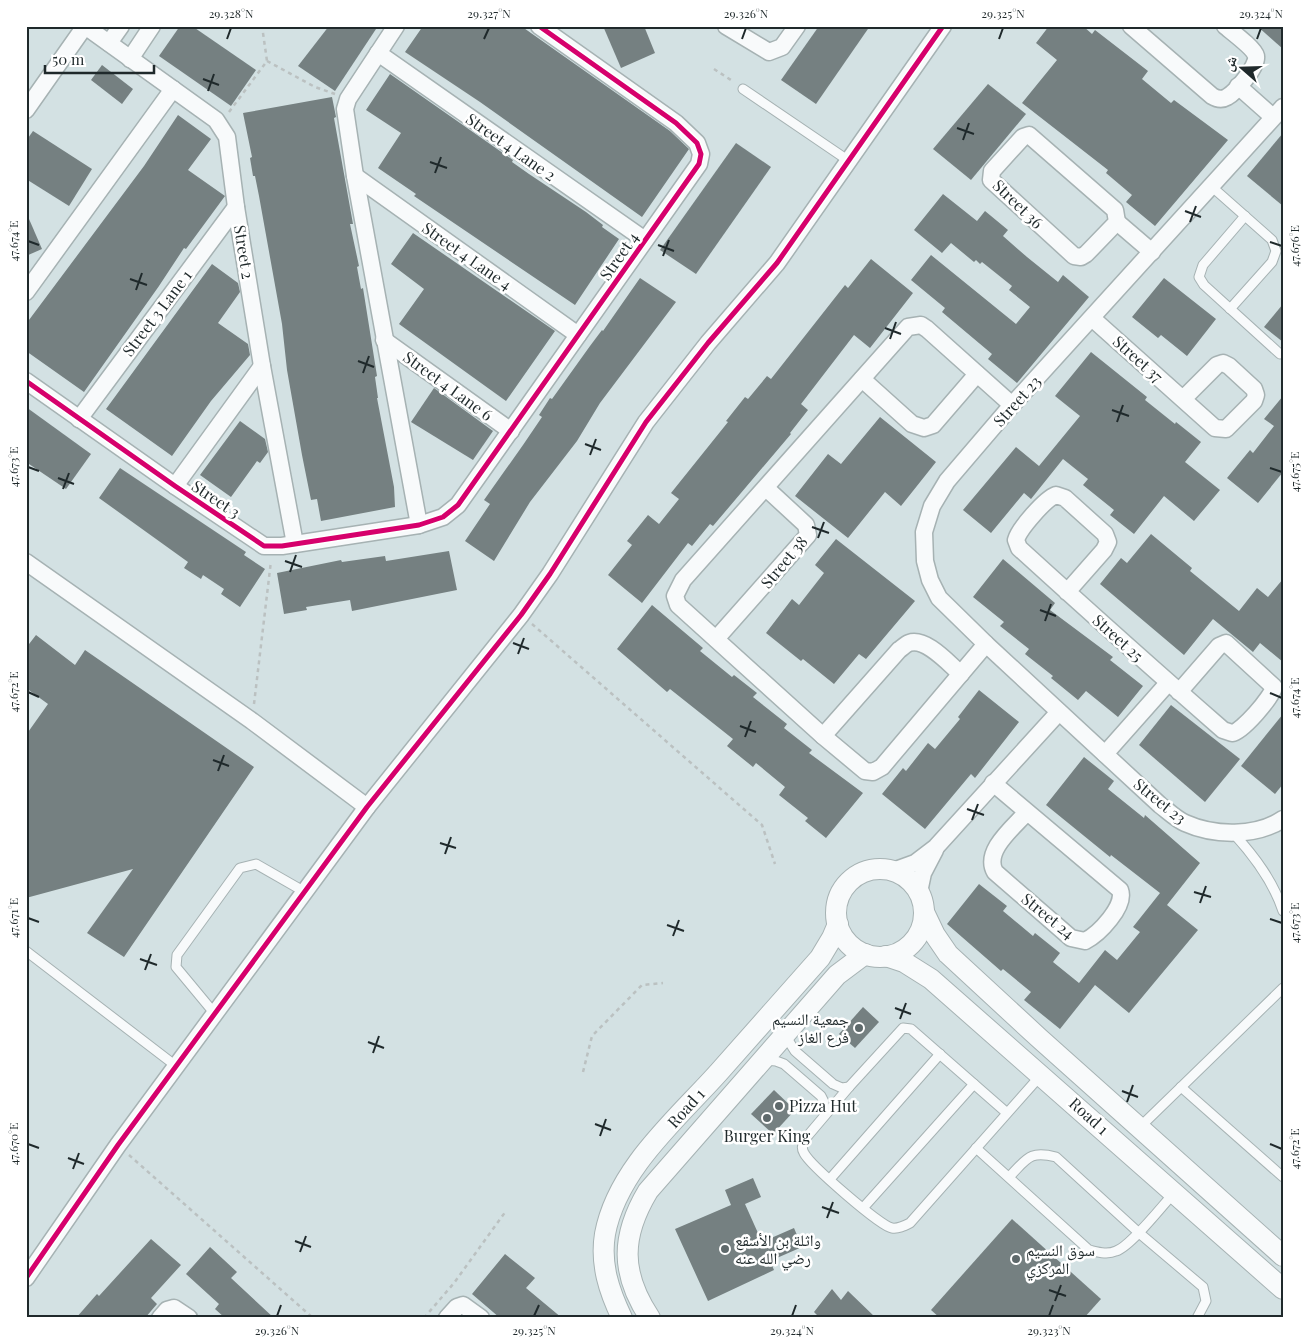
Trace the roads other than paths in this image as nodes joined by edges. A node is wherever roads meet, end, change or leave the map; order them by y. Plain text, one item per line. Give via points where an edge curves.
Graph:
1 (85, 26) edge
2 (121, 26) edge
3 (152, 26) edge
4 (396, 26) edge
5 (539, 26) edge
6 (726, 26) edge
7 (797, 26) edge
8 (943, 26) edge
9 (1132, 26) edge
10 (1225, 26) edge
11 (109, 43) junction
12 (378, 53) junction
13 (130, 59) junction
14 (1238, 86) junction
15 (173, 89) junction
16 (743, 89) road end
17 (26, 110) edge
18 (1278, 112) edge
19 (849, 161) junction
20 (355, 176) junction
21 (1211, 186) junction
22 (236, 207) junction
23 (1244, 216) junction
24 (1117, 222) junction
25 (645, 240) junction
26 (1152, 252) junction
27 (26, 292) edge
28 (1230, 309) junction
29 (1093, 318) junction
30 (578, 335) junction
31 (384, 340) junction
32 (1280, 354) dead end
33 (262, 366) junction
34 (977, 374) junction
35 (862, 379) junction
36 (26, 382) edge
37 (1183, 400) dead end
38 (1012, 405) junction
39 (78, 419) junction
40 (511, 431) junction
41 (175, 486) junction
42 (766, 488) junction
43 (419, 525) junction
44 (296, 544) junction
45 (26, 562) edge
46 (1067, 592) junction
47 (716, 638) junction
48 (986, 644) junction
49 (961, 674) junction
50 (1174, 687) junction
51 (1059, 712) junction
52 (823, 736) junction
53 (1106, 754) junction
54 (993, 783) junction
55 (367, 807) junction
56 (1027, 812) junction
57 (1283, 819) edge
58 (1234, 834) junction
59 (936, 847) junction
60 (893, 871) junction
61 (305, 892) junction
62 (919, 892) junction
63 (1283, 911) edge
64 (924, 912) junction
65 (838, 924) junction
66 (26, 951) edge
67 (865, 954) junction
68 (886, 956) junction
69 (1283, 988) edge
70 (215, 1014) junction
71 (788, 1033) junction
72 (940, 1054) junction
73 (765, 1060) junction
74 (176, 1066) junction
75 (1042, 1074) junction
76 (974, 1084) junction
77 (849, 1087) junction
78 (1181, 1087) junction
79 (1007, 1113) junction
80 (825, 1115) junction
81 (1140, 1127) junction
82 (976, 1148) junction
83 (1009, 1177) junction
84 (1283, 1177) edge
85 (830, 1179) junction
86 (1174, 1193) junction
87 (863, 1208) junction
88 (1138, 1232) junction
89 (1283, 1256) edge
90 (26, 1278) edge
91 (1283, 1289) edge
92 (160, 1318) edge
93 (189, 1318) edge
94 (447, 1318) edge
95 (480, 1318) edge
96 (622, 1318) edge
97 (650, 1318) edge
98 (1197, 1318) edge

1 - 11 street, Street 2
1 - 17 street
2 - 11 street
3 - 13 street
4 - 12 street
5 - 25 street, Street 4 via 676,123 697,143 701,154 699,164
6 - 7 street via 769,52 782,47
8 - 19 street
9 - 14 street via 1212,96 1228,97
10 - 14 street via 1256,55 1253,69
11 - 13 street, Street 2
12 - 20 street via 348,99 346,121
12 - 25 street, Street 4 Lane 2
13 - 15 street, Street 2
14 - 18 street
15 - 22 street, Street 2 via 220,126 228,137
15 - 27 street
16 - 19 lane
18 - 21 street, Street 23
19 - 55 street via 777,263 646,422 521,615
20 - 30 street, Street 4 Lane 4
20 - 31 street
21 - 23 lane
21 - 26 street, Street 23
22 - 33 street, Street 2
22 - 39 street, Street 3 Lane 1
23 - 28 lane via 1199,277
23 - 28 lane via 1272,240 1275,255
24 - 24 street, Street 36 via 1115,210 1034,137 1023,137 990,176 993,184 1074,256 1086,254
24 - 26 street, Street 36
25 - 30 street, Street 4
26 - 29 street, Street 23
28 - 32 lane
29 - 37 street, Street 37
29 - 38 street, Street 23
30 - 40 street, Street 4
31 - 40 street, Street 4 Lane 6
31 - 43 street
33 - 41 street
33 - 44 street, Street 2
34 - 35 street via 934,425 924,428 912,424
34 - 35 street via 927,329 915,324 902,332
34 - 38 street
35 - 42 street
36 - 39 street, Street 3
38 - 48 street, Street 23 via 947,481 932,506 924,532 925,561 939,598
39 - 41 street, Street 3
40 - 43 street, Street 4 via 458,505 443,517
41 - 44 street, Street 3 via 264,546
42 - 47 street via 684,580 675,596 678,605
42 - 47 street, Street 38 via 806,525 808,535
43 - 44 street
45 - 55 street via 252,721
46 - 46 street, Street 25 via 1108,542 1105,534 1065,498 1056,495 1049,498 1016,540 1019,548
46 - 50 street, Street 25
47 - 52 street
48 - 49 street
48 - 51 street, Street 23
49 - 52 street via 926,646 918,642 909,643 899,650
49 - 52 street via 882,767 873,772 858,767
50 - 50 street, Street 25 via 1223,730 1232,734 1237,733 1272,695 1274,687 1226,643
50 - 53 street, Street 25
51 - 53 street, Street 23
51 - 54 street
53 - 58 street, Street 23 via 1183,822 1204,830
54 - 56 street, Street 24
54 - 59 street
55 - 61 street
56 - 56 street, Street 24 via 1120,890 1122,898 1118,909 1086,941 1071,938 995,872 990,862 995,850
57 - 58 street, Street 23 via 1276,824
58 - 63 lane via 1257,859
59 - 60 street via 915,863
59 - 62 street
60 - 62 street via 903,875
60 - 65 street via 867,871 850,881 839,898 836,910
61 - 70 street
61 - 70 lane via 256,864 240,868 177,955 176,966
62 - 64 street
64 - 68 street via 913,941 898,953
64 - 81 street, Road 1 via 948,954
65 - 67 street via 843,937
65 - 96 street, Road 1 via 820,958 628,1177 609,1218 603,1250 605,1275
66 - 74 lane
67 - 68 street
67 - 71 street, Road 1 via 837,975
68 - 75 street, Road 1 via 904,962 931,979
69 - 78 lane
70 - 74 street
71 - 73 street, Road 1
71 - 77 lane via 794,1051 833,1084
72 - 76 lane
72 - 77 lane via 911,1029 903,1028
72 - 85 lane
73 - 80 lane via 784,1064 821,1096
73 - 97 street, Road 1 via 663,1171 634,1213 628,1235 630,1269 637,1293
74 - 90 street
75 - 79 lane
75 - 86 street, Road 1
76 - 79 lane
76 - 87 lane
77 - 80 lane
78 - 81 lane
78 - 84 lane
79 - 82 lane
80 - 85 lane via 802,1145 807,1158
81 - 89 street, Road 1
82 - 83 lane
82 - 87 lane via 910,1223 892,1228 881,1224
83 - 88 lane via 1089,1250 1118,1251
83 - 88 lane via 1031,1155 1041,1153 1056,1157
85 - 87 lane
86 - 88 lane
86 - 91 street, Road 1
88 - 98 lane via 1202,1287 1206,1301
92 - 93 street via 174,1308
94 - 95 street via 463,1304

